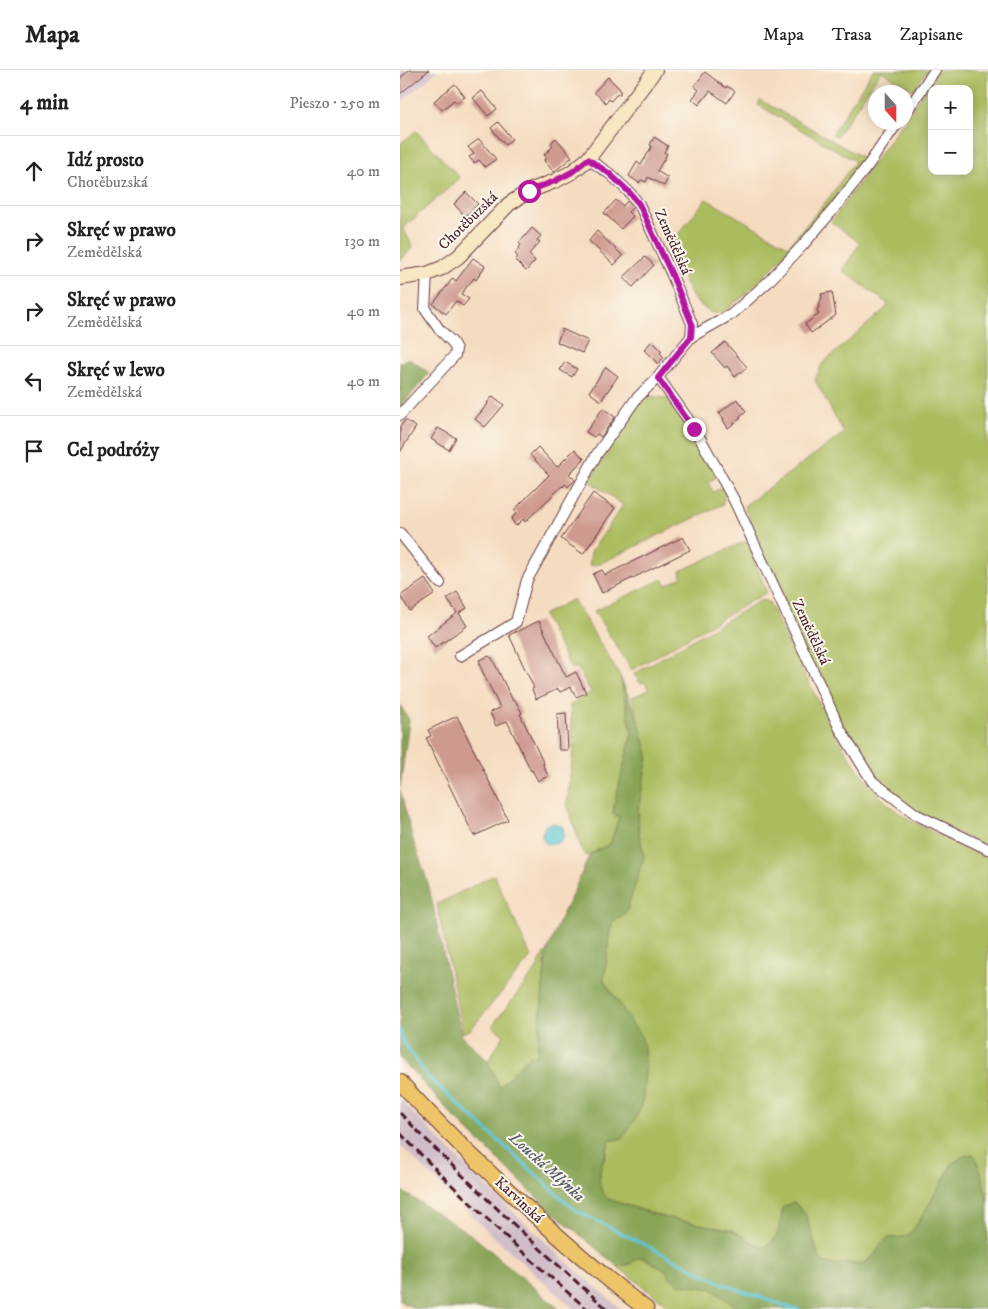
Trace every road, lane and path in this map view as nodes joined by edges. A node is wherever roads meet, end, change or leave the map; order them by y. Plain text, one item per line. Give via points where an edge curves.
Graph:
1 (655, 70) edge
2 (935, 70) edge
3 (913, 102) edge
4 (892, 130) edge
5 (588, 159) junction
6 (427, 274) junction
7 (400, 278) edge
8 (691, 337) junction
9 (658, 378) junction
10 (400, 415) edge
11 (400, 533) edge
12 (440, 583) dead end
13 (460, 656) dead end
14 (988, 850) edge
15 (400, 1082) edge
16 (646, 1309) edge

1 - 5 street, Chotěbuzská
2 - 3 street
4 - 8 street via 803,246 768,282 732,314
5 - 6 street, Chotěbuzská via 572,172 529,191 509,204 458,257
5 - 8 street, Zemědělská via 610,174 639,204 692,324
6 - 7 street, Chotěbuzská
6 - 10 street via 425,309 452,342 455,355
8 - 9 street
9 - 13 street via 636,399 597,454 527,580 516,622
9 - 14 street, Zemědělská via 694,429 734,500 840,729 872,781 917,815
11 - 12 street
15 - 16 main road, Karvinská via 529,1210 584,1260

